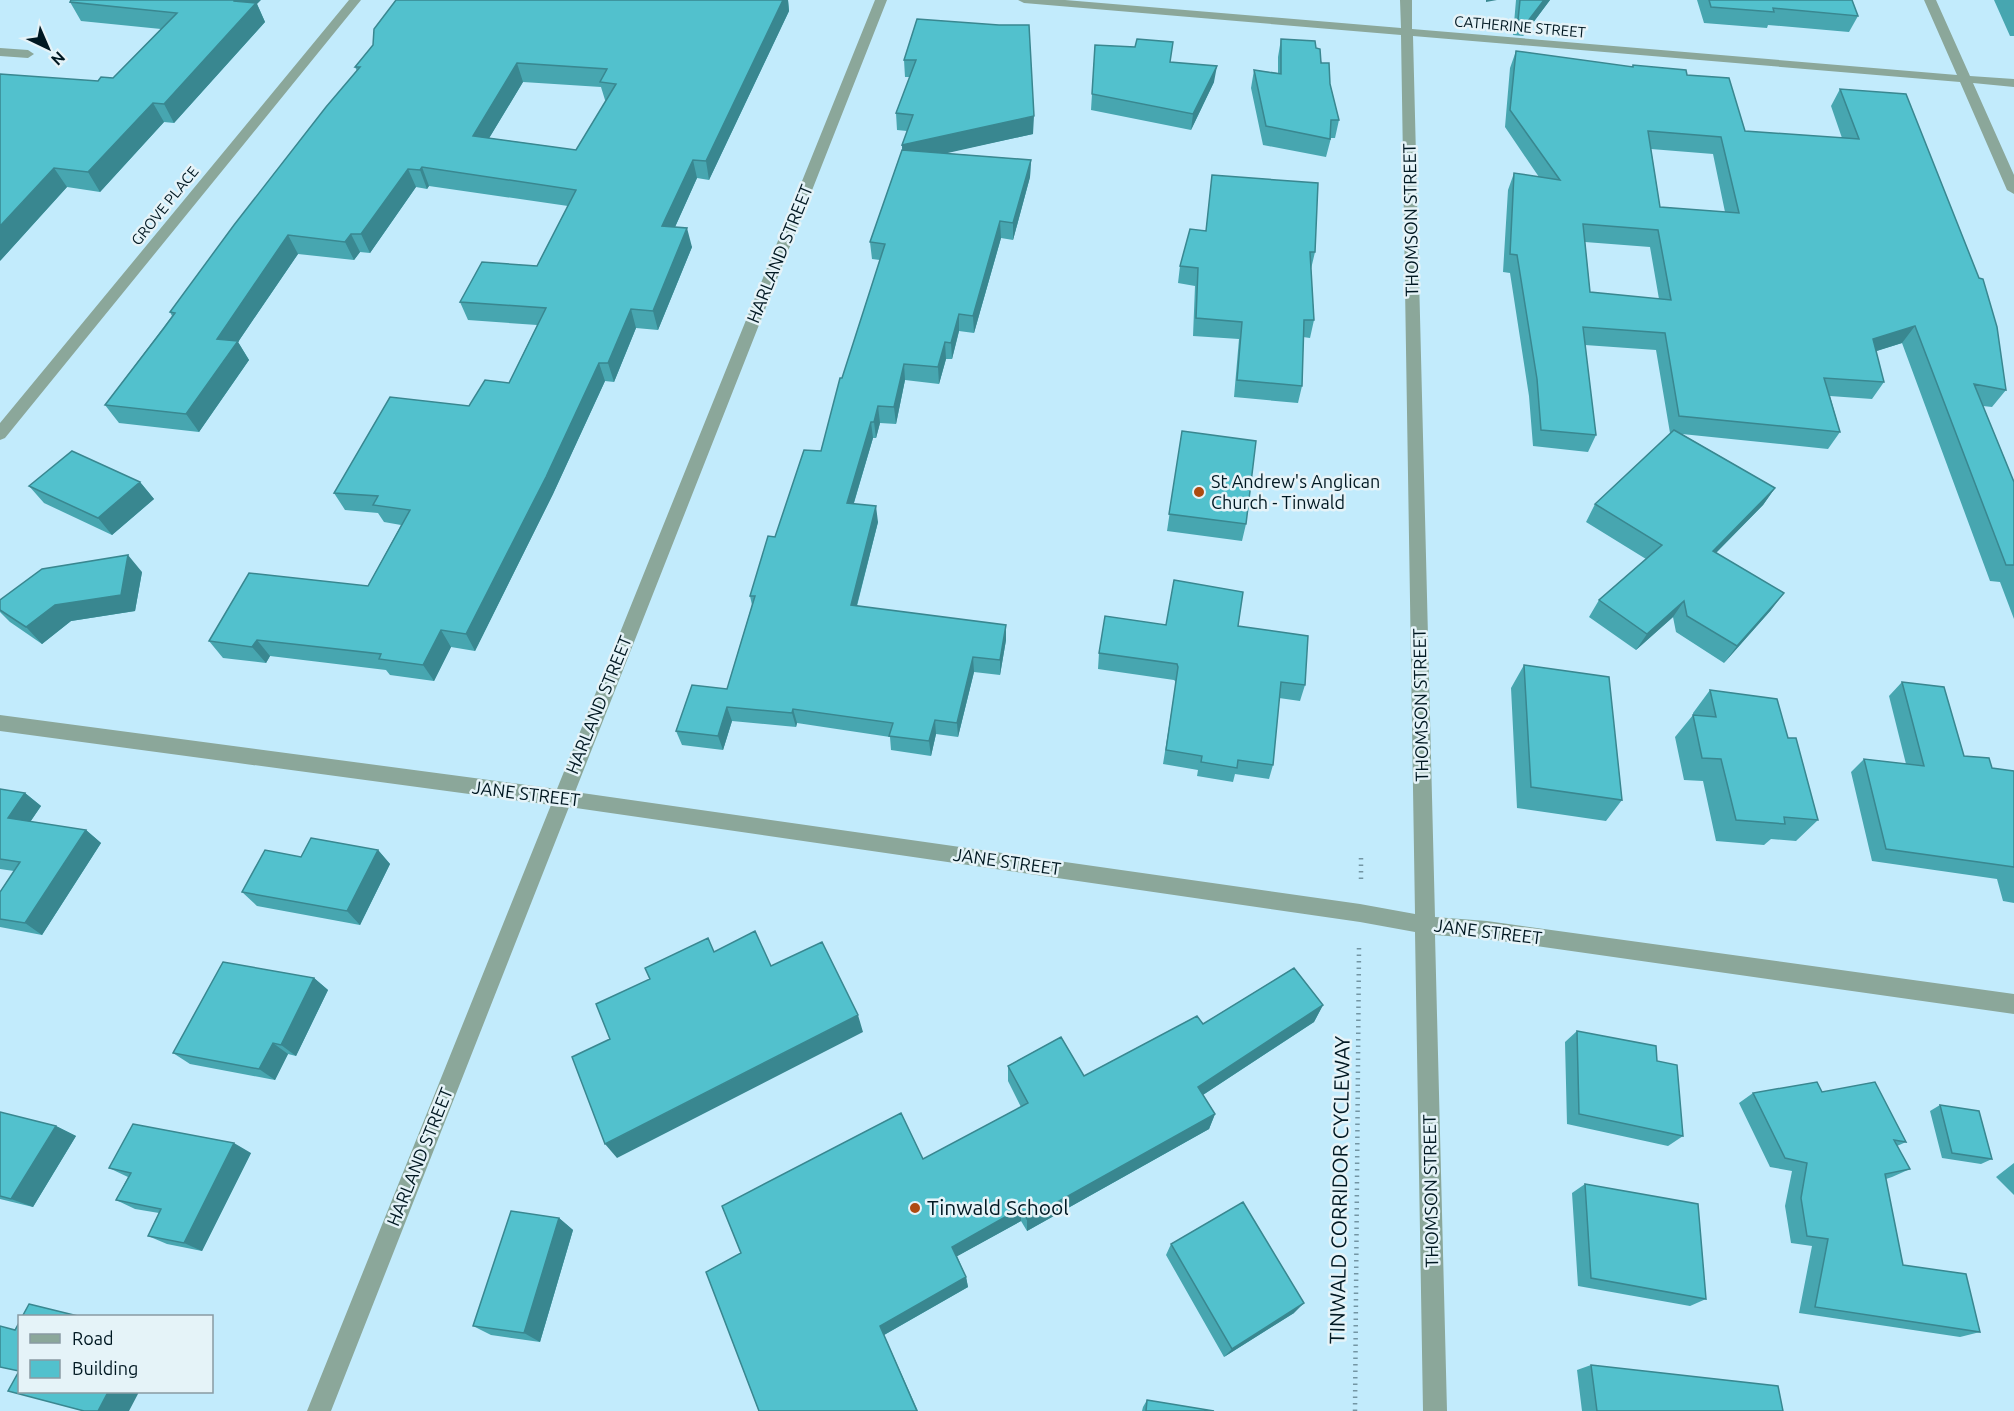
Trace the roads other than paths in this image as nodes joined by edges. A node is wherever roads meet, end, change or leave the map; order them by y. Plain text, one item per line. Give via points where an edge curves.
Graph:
1 (355, 0) edge
2 (881, 0) edge
3 (1024, 0) edge
4 (1406, 0) edge
5 (1930, 0) edge
6 (1407, 32) junction
7 (0, 52) edge
8 (28, 54) dead end
9 (1966, 80) junction
10 (2014, 83) edge
11 (2014, 190) edge
12 (0, 434) edge
13 (0, 723) edge
14 (562, 798) junction
15 (1425, 925) junction
16 (2014, 1004) edge
17 (319, 1411) edge
18 (1436, 1411) edge

1 - 12 street, GROVE PLACE
2 - 14 street, HARLAND STREET
3 - 6 street, CATHERINE STREET
4 - 6 street, THOMSON STREET
5 - 9 street
6 - 9 street, CATHERINE STREET
6 - 15 street, THOMSON STREET
7 - 8 street
9 - 10 street, CATHERINE STREET
9 - 11 street
13 - 14 street, JANE STREET
14 - 15 street, JANE STREET
14 - 17 street, HARLAND STREET
15 - 16 street, JANE STREET via 1487,930
15 - 18 street, THOMSON STREET

